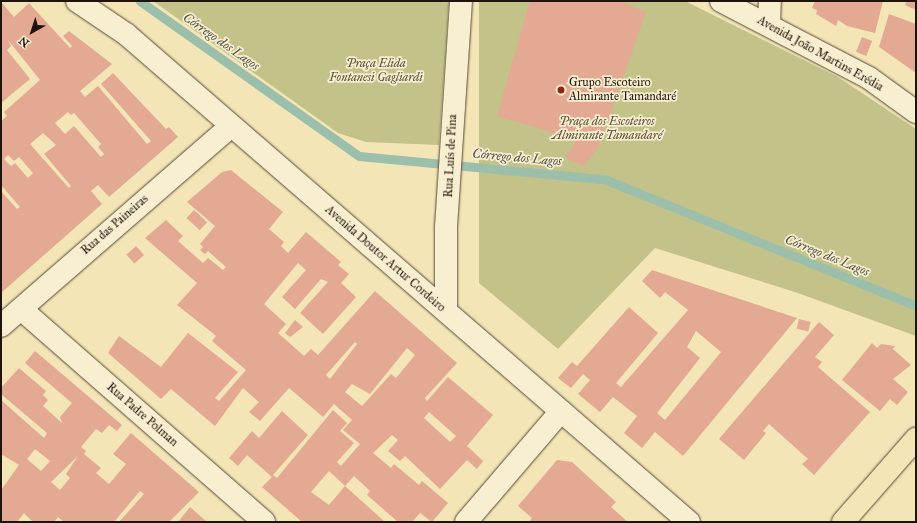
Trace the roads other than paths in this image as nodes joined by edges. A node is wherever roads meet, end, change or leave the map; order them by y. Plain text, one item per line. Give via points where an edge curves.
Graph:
1 (77, 1) edge
2 (461, 1) edge
3 (721, 1) edge
4 (770, 1) edge
5 (769, 25) junction
6 (916, 112) edge
7 (231, 126) junction
8 (21, 309) junction
9 (446, 311) junction
10 (1, 326) edge
11 (561, 411) junction
12 (916, 439) edge
13 (264, 522) edge
14 (466, 522) edge
15 (689, 522) edge
16 (843, 522) edge

1 - 7 street, Avenida Doutor Artur Cordeiro via 126,34
2 - 9 street, Rua Luís de Pina via 446,227
3 - 5 street, Avenida João Martins Erédia
4 - 5 street
5 - 6 street, Avenida João Martins Erédia via 869,78
7 - 8 street, Rua das Paineiras
7 - 9 street, Avenida Doutor Artur Cordeiro
8 - 10 street, Rua das Paineiras
8 - 13 street, Rua Padre Polman
9 - 11 street, Avenida Doutor Artur Cordeiro
11 - 14 street
11 - 15 street, Avenida Doutor Artur Cordeiro
12 - 16 main road

